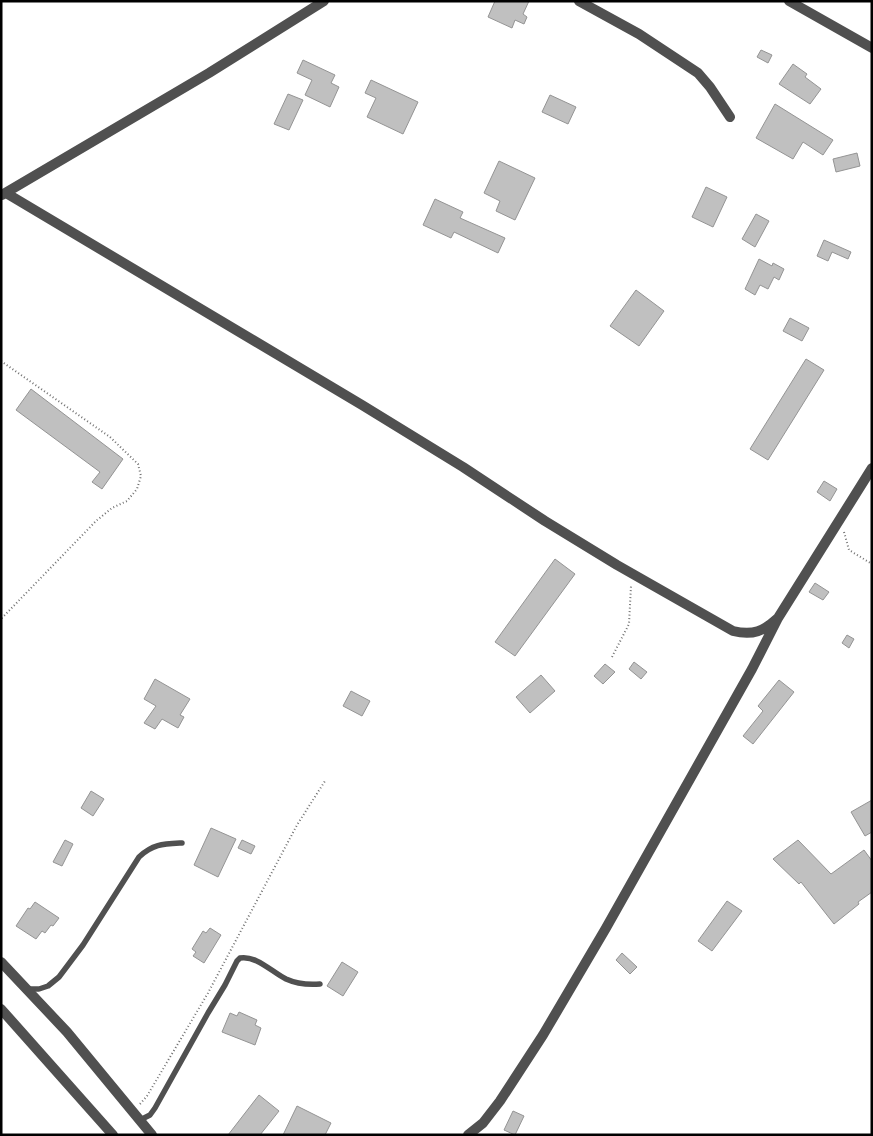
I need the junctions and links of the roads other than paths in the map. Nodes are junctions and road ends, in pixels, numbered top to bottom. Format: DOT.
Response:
graph roads {
  1 [pos="324,1"];
  2 [pos="579,1"];
  3 [pos="789,1"];
  4 [pos="872,48"];
  5 [pos="730,117"];
  6 [pos="4,195"];
  7 [pos="872,468"];
  8 [pos="778,618"];
  9 [pos="182,843"];
  10 [pos="1,962"];
  11 [pos="320,984"];
  12 [pos="26,989"];
  13 [pos="1,1009"];
  14 [pos="140,1120"];
  15 [pos="113,1135"];
  16 [pos="152,1135"];
  17 [pos="468,1135"];
  1 -- 6 [label="street"];
  2 -- 5 [label="street"];
  3 -- 4 [label="street"];
  6 -- 8 [label="street"];
  7 -- 8 [label="street"];
  8 -- 17 [label="street"];
  9 -- 12 [label="lane"];
  10 -- 12 [label="street"];
  11 -- 14 [label="lane"];
  12 -- 14 [label="street"];
  13 -- 15 [label="street"];
  14 -- 16 [label="street"];
}
